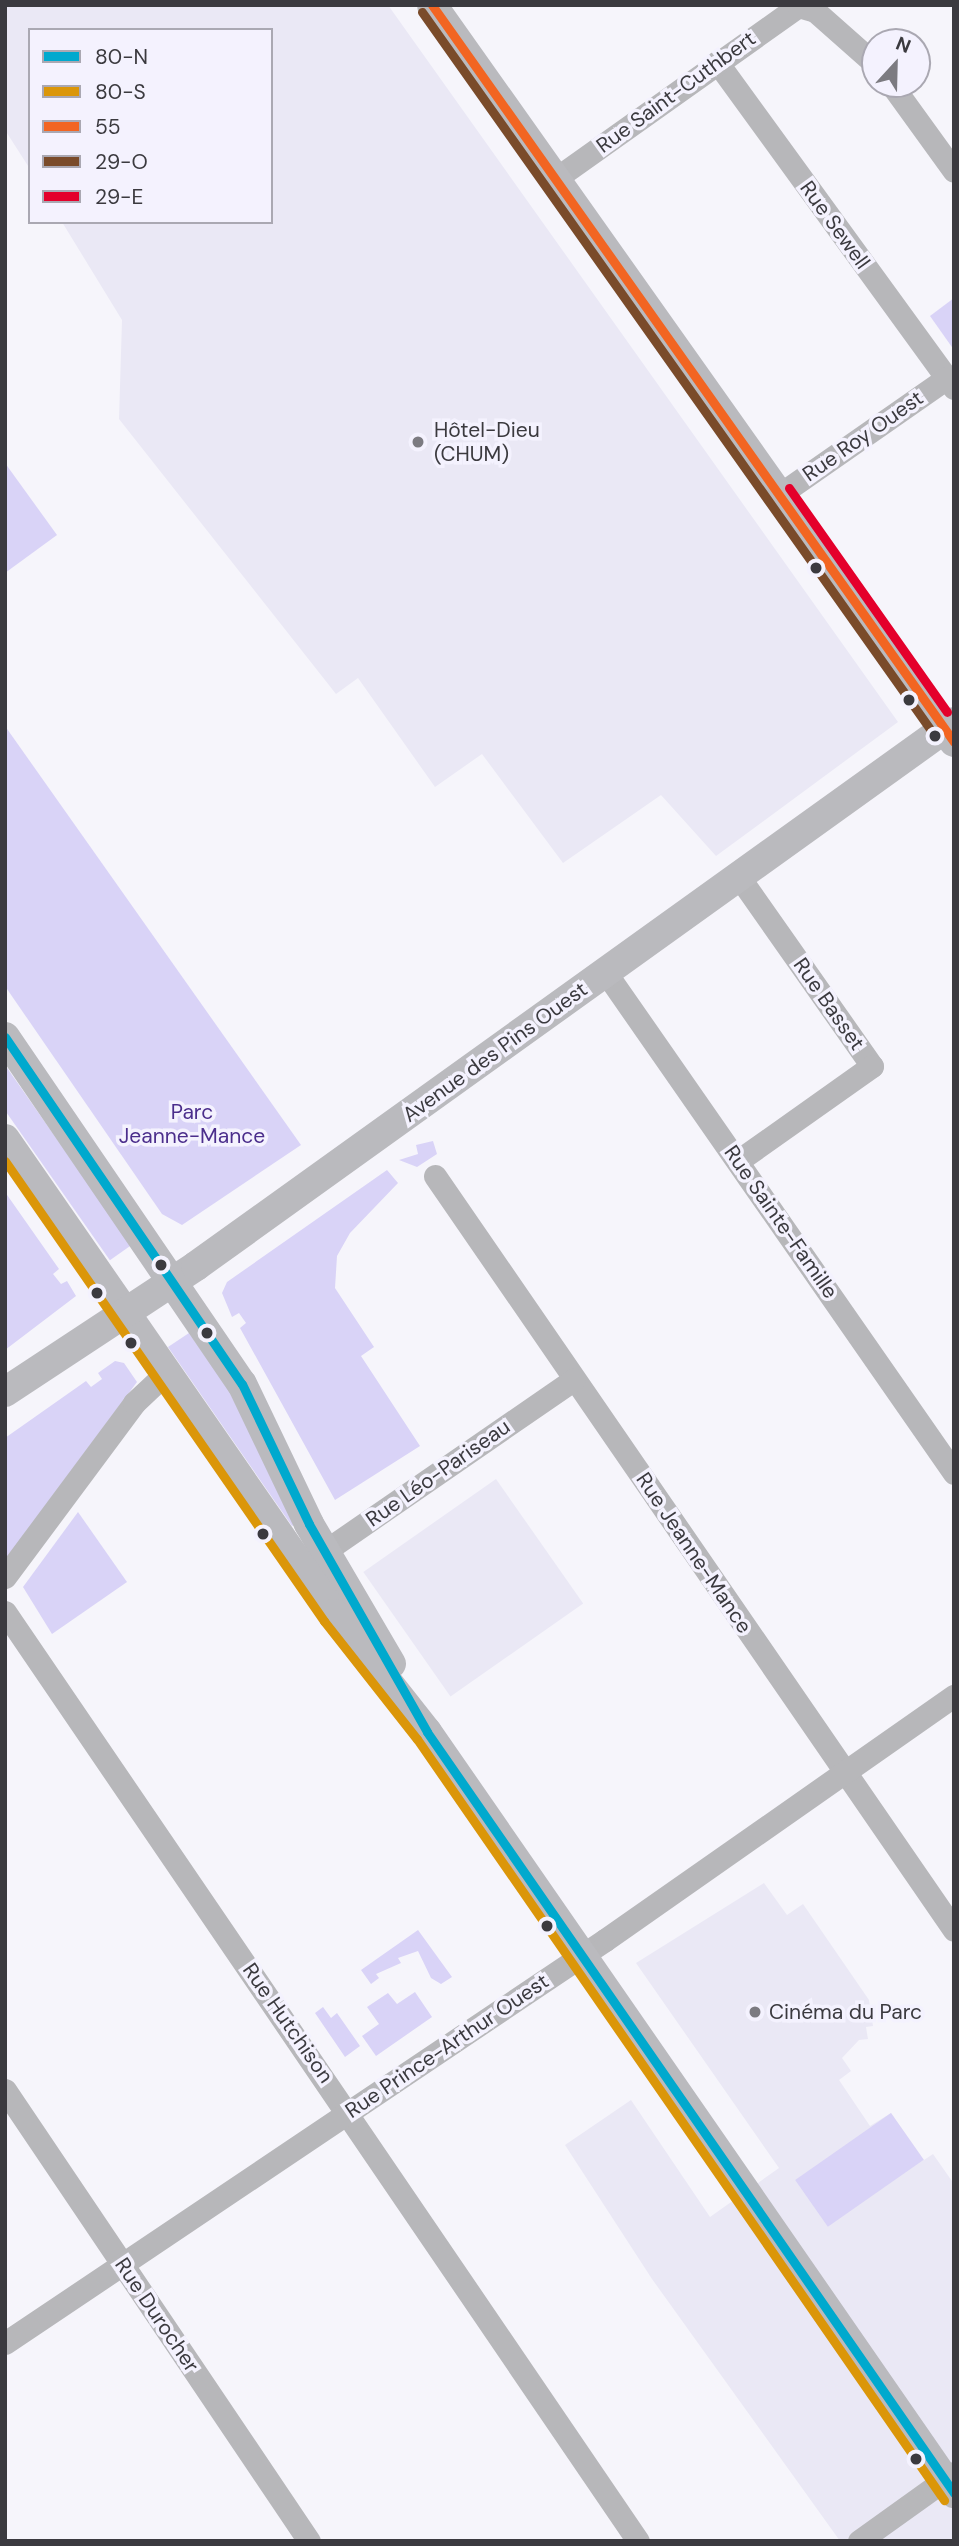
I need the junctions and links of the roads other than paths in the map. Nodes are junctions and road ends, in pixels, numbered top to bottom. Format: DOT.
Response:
graph roads {
  1 [pos="432,5"];
  2 [pos="798,6"];
  3 [pos="861,52"];
  4 [pos="717,62"];
  5 [pos="901,98"];
  6 [pos="954,171"];
  7 [pos="555,179"];
  8 [pos="950,383"];
  9 [pos="779,495"];
  10 [pos="951,731"];
  11 [pos="739,877"];
  12 [pos="606,972"];
  13 [pos="5,1037"];
  14 [pos="5,1139"];
  15 [pos="739,1160"];
  16 [pos="435,1176"];
  17 [pos="173,1282"];
  18 [pos="126,1314"];
  19 [pos="166,1373"];
  20 [pos="34,1377"];
  21 [pos="574,1379"];
  22 [pos="5,1391"];
  23 [pos="5,1405"];
  24 [pos="954,1473"];
  25 [pos="314,1559"];
  26 [pos="5,1577"];
  27 [pos="5,1612"];
  28 [pos="954,1696"];
  29 [pos="844,1772"];
  30 [pos="954,1930"];
  31 [pos="580,1956"];
  32 [pos="5,2090"];
  33 [pos="349,2112"];
  34 [pos="123,2265"];
  35 [pos="5,2343"];
  36 [pos="951,2482"];
  37 [pos="309,2541"];
  38 [pos="638,2541"];
  39 [pos="859,2541"];
  1 -- 7 [label="main road"];
  2 -- 3 [label="street"];
  2 -- 4 [label="street, Rue Saint-Cuthbert"];
  4 -- 7 [label="street, Rue Saint-Cuthbert"];
  4 -- 8 [label="street, Rue Sewell"];
  5 -- 6 [label="street"];
  7 -- 9 [label="main road"];
  8 -- 9 [label="street, Rue Roy Ouest"];
  9 -- 10 [label="main road"];
  10 -- 11 [label="main road, Avenue des Pins Ouest"];
  11 -- 12 [label="main road, Avenue des Pins Ouest"];
  11 -- 15 [label="street, Rue Basset"];
  12 -- 15 [label="street, Rue Sainte-Famille"];
  12 -- 17 [label="main road, Avenue des Pins Ouest"];
  13 -- 17 [label="main road"];
  14 -- 18 [label="main road"];
  15 -- 24 [label="street, Rue Sainte-Famille"];
  16 -- 21 [label="street, Rue Jeanne-Mance"];
  17 -- 18 [label="main road, Avenue des Pins Ouest"];
  17 -- 25 [label="main road"];
  18 -- 19 [label="main road"];
  18 -- 20 [label="main road, Avenue des Pins Ouest"];
  19 -- 25 [label="main road"];
  19 -- 26 [label="street"];
  20 -- 22 [label="main road, Avenue des Pins Ouest"];
  20 -- 23 [label="main road, Avenue des Pins Ouest"];
  21 -- 25 [label="street, Rue Léo-Pariseau"];
  21 -- 29 [label="street, Rue Jeanne-Mance"];
  25 -- 31 [label="main road"];
  27 -- 33 [label="street, Rue Hutchison"];
  28 -- 29 [label="street, Rue Prince-Arthur Ouest"];
  29 -- 30 [label="street, Rue Jeanne-Mance"];
  29 -- 31 [label="street, Rue Prince-Arthur Ouest"];
  31 -- 33 [label="street, Rue Prince-Arthur Ouest"];
  31 -- 36 [label="main road"];
  32 -- 34 [label="street, Rue Durocher"];
  33 -- 34 [label="street, Rue Prince-Arthur Ouest"];
  33 -- 38 [label="street, Rue Hutchison"];
  34 -- 35 [label="street, Rue Prince-Arthur Ouest"];
  34 -- 37 [label="street, Rue Durocher"];
  36 -- 39 [label="street"];
}
